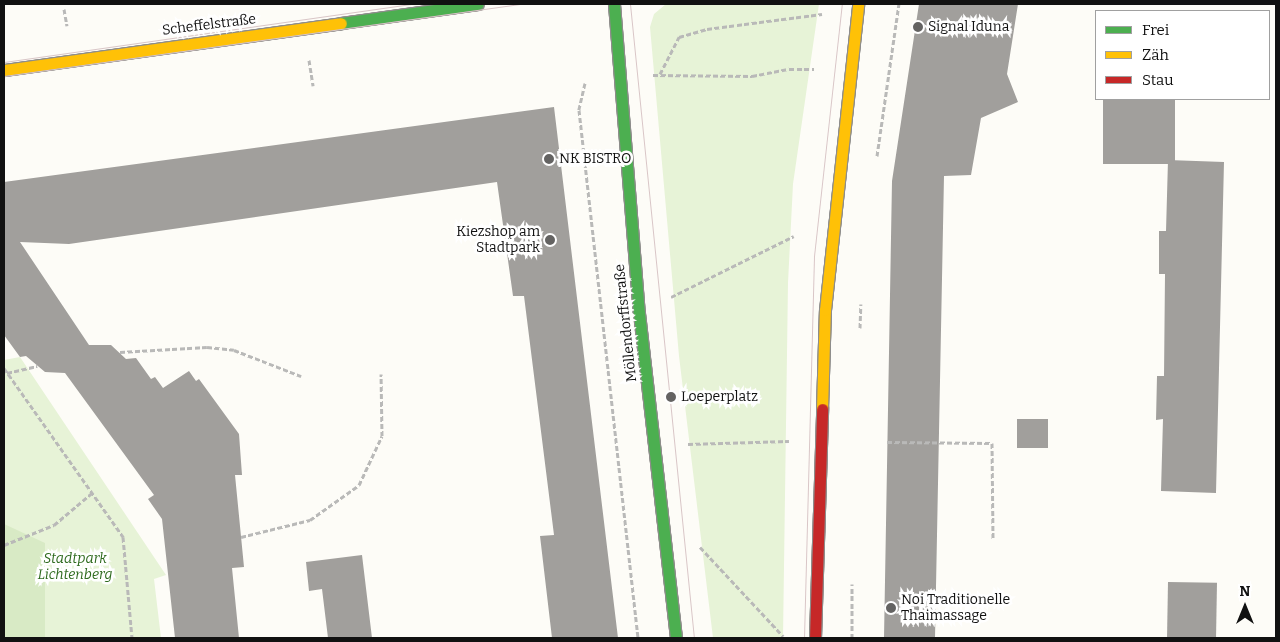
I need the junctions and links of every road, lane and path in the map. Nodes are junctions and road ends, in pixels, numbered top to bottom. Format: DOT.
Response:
graph roads {
  1 [pos="478,4"];
  2 [pos="614,4"];
  3 [pos="858,4"];
  4 [pos="899,4"];
  5 [pos="64,9"];
  6 [pos="822,14"];
  7 [pos="67,26"];
  8 [pos="309,59"];
  9 [pos="814,69"];
  10 [pos="4,70"];
  11 [pos="660,74"];
  12 [pos="645,75"];
  13 [pos="586,80"];
  14 [pos="313,86"];
  15 [pos="876,161"];
  16 [pos="794,236"];
  17 [pos="862,299"];
  18 [pos="639,313"];
  19 [pos="859,336"];
  20 [pos="120,352"];
  21 [pos="37,366"];
  22 [pos="4,368"];
  23 [pos="7,372"];
  24 [pos="381,374"];
  25 [pos="301,376"];
  26 [pos="819,440"];
  27 [pos="887,442"];
  28 [pos="655,445"];
  29 [pos="93,492"];
  30 [pos="241,537"];
  31 [pos="993,539"];
  32 [pos="697,544"];
  33 [pos="4,545"];
  34 [pos="852,579"];
  35 [pos="132,638"];
  36 [pos="638,638"];
  37 [pos="676,638"];
  38 [pos="785,638"];
  39 [pos="815,638"];
  40 [pos="852,638"];
  1 -- 10 [label="main road, Scheffelstraße"];
  2 -- 18 [label="main road, Möllendorffstraße"];
  3 -- 26 [label="main road"];
  4 -- 15 [label="path"];
  5 -- 7 [label="path"];
  6 -- 11 [label="path"];
  8 -- 14 [label="path"];
  9 -- 11 [label="path"];
  11 -- 12 [label="path"];
  13 -- 36 [label="path"];
  16 -- 18 [label="path"];
  17 -- 19 [label="path"];
  18 -- 28 [label="main road, Möllendorffstraße"];
  20 -- 25 [label="path"];
  21 -- 23 [label="path"];
  22 -- 23 [label="path"];
  23 -- 29 [label="path"];
  24 -- 30 [label="path"];
  26 -- 28 [label="path"];
  26 -- 39 [label="main road"];
  27 -- 31 [label="path"];
  28 -- 37 [label="main road, Möllendorffstraße"];
  29 -- 33 [label="path"];
  29 -- 35 [label="path"];
  32 -- 38 [label="path"];
  34 -- 40 [label="path"];
}
